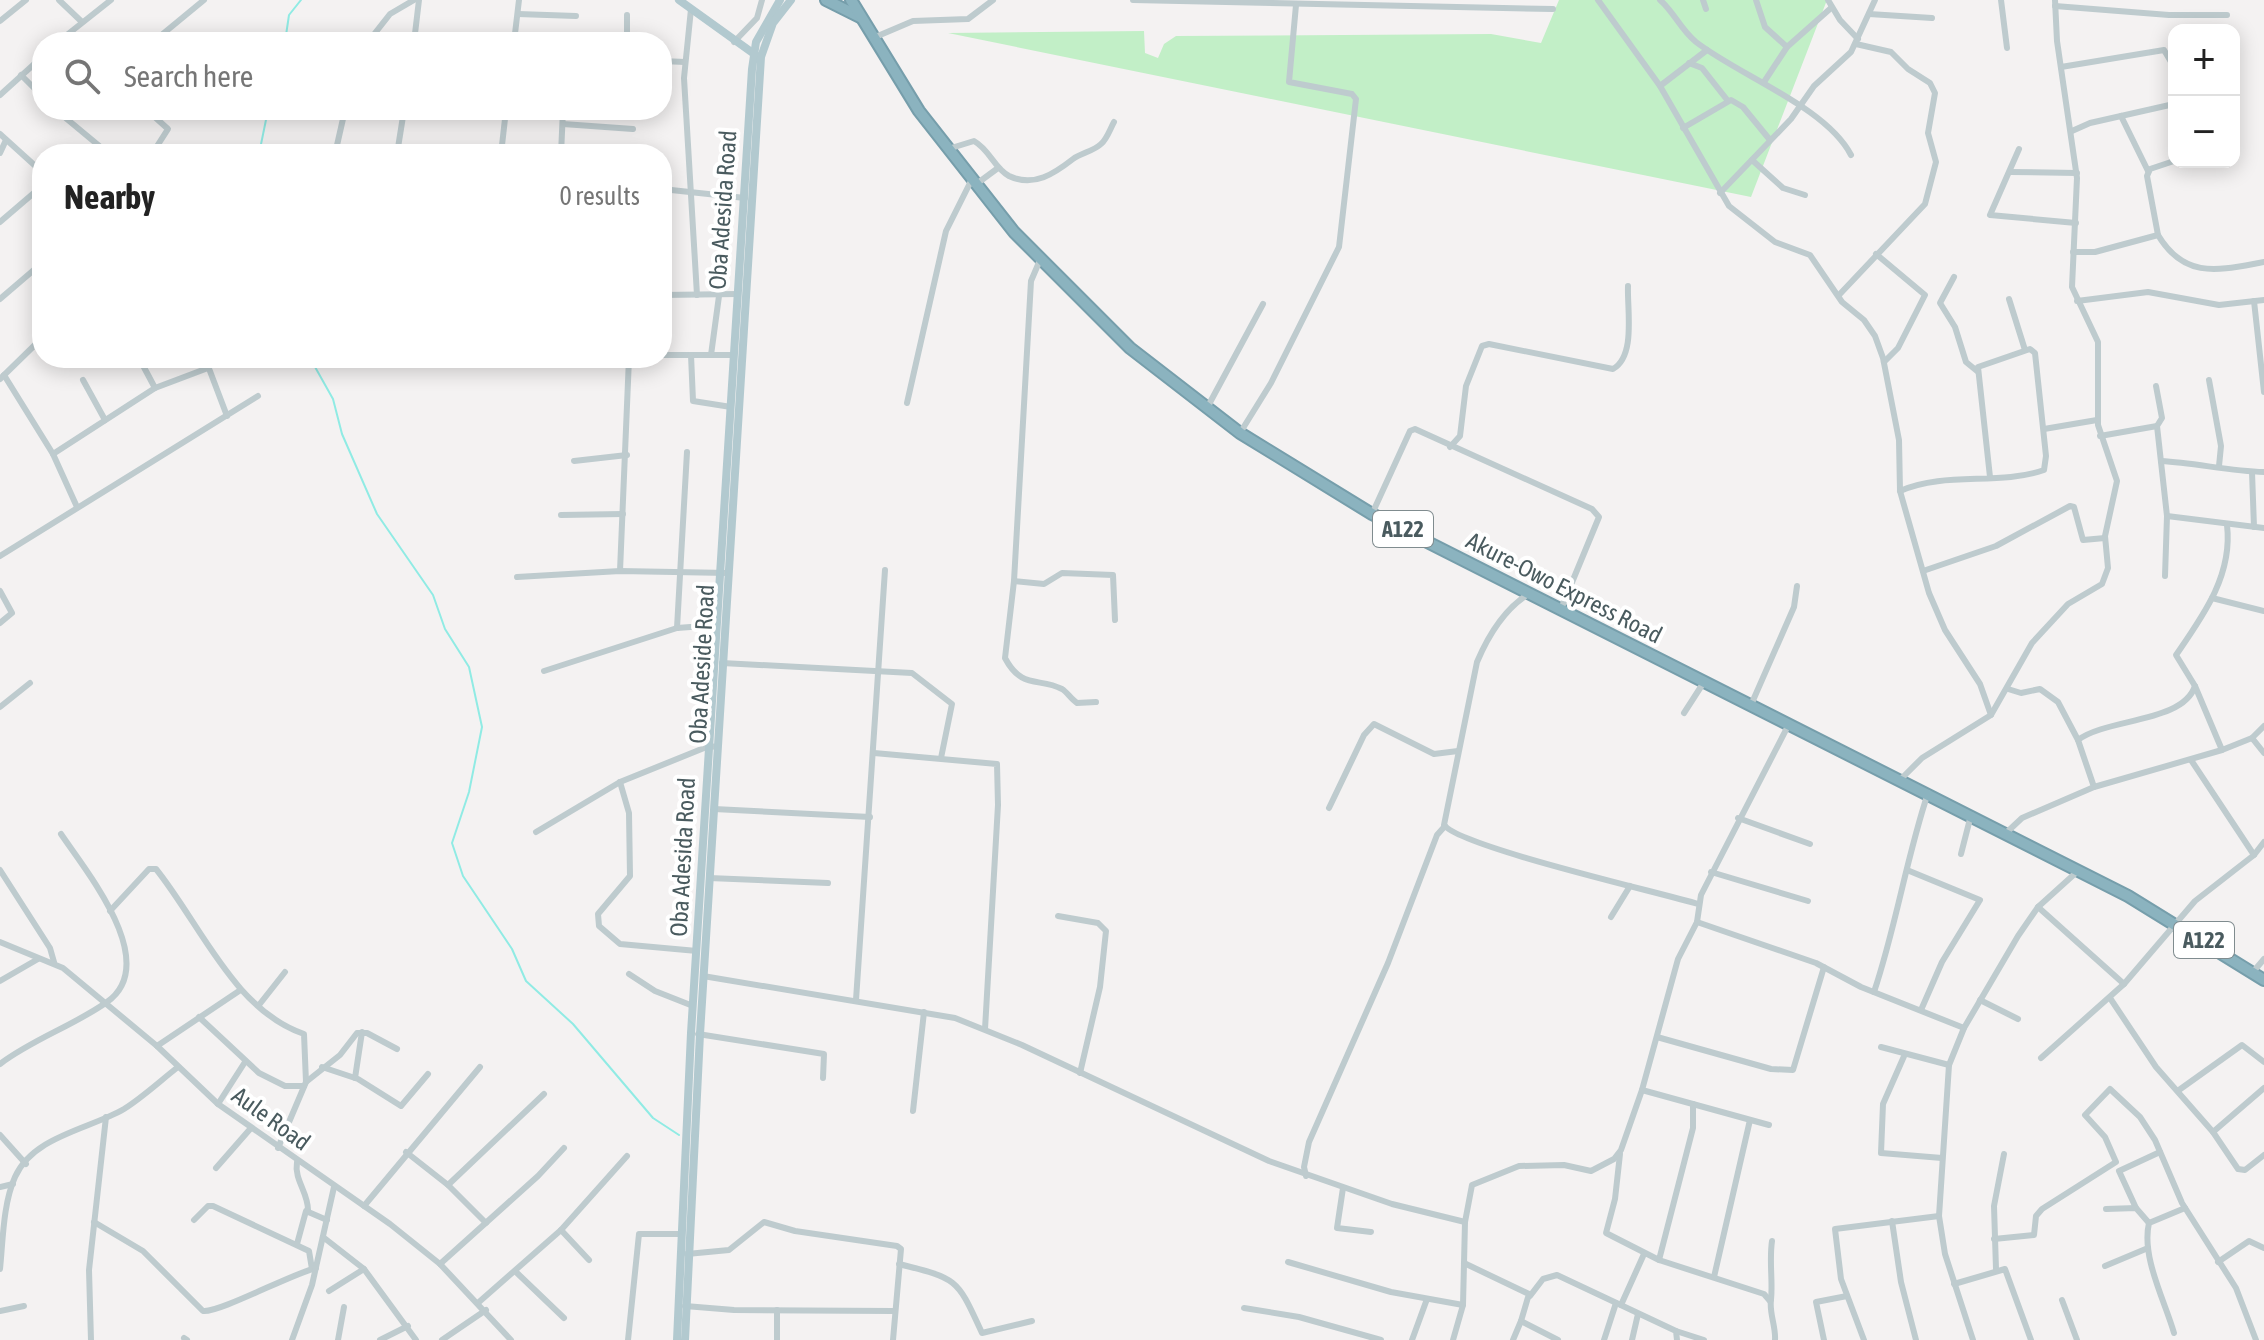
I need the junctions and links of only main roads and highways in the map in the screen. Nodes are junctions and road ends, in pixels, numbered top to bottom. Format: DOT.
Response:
graph roads {
  1 [pos="679,0"];
  2 [pos="780,0"];
  3 [pos="791,0"];
  4 [pos="826,0"];
  5 [pos="851,0"];
  6 [pos="861,17"];
  7 [pos="735,42"];
  8 [pos="756,42"];
  9 [pos="757,56"];
  10 [pos="752,69"];
  11 [pos="732,447"];
  12 [pos="724,573"];
  13 [pos="713,746"];
  14 [pos="2264,980"];
  15 [pos="695,1033"];
  16 [pos="685,1206"];
  17 [pos="677,1340"];
  18 [pos="685,1340"];
  1 -- 7 [label="main road"];
  2 -- 8 [label="main road, Oba Adesida Road"];
  3 -- 9 [label="main road"];
  4 -- 6 [label="highway"];
  5 -- 6 [label="highway, Akure-Owo Express Road / A122"];
  6 -- 14 [label="highway, Akure-Owo Express Road / A122"];
  7 -- 8 [label="main road"];
  7 -- 9 [label="main road"];
  7 -- 10 [label="main road"];
  8 -- 9 [label="main road, Oba Adesida Road"];
  9 -- 10 [label="main road, Oba Adesida Road"];
  9 -- 11 [label="main road"];
  10 -- 11 [label="main road, Oba Adesida Road"];
  11 -- 12 [label="main road, Oba Adesida Road"];
  12 -- 13 [label="main road, Oba Adesida Road"];
  12 -- 13 [label="main road, Oba Adeside Road"];
  13 -- 15 [label="main road, Oba Adesida Road"];
  13 -- 15 [label="main road, Oba Adeside Road"];
  15 -- 16 [label="main road, Oba Adesida Road"];
  16 -- 17 [label="main road, Oba Adesida Road"];
  16 -- 18 [label="main road"];
}
